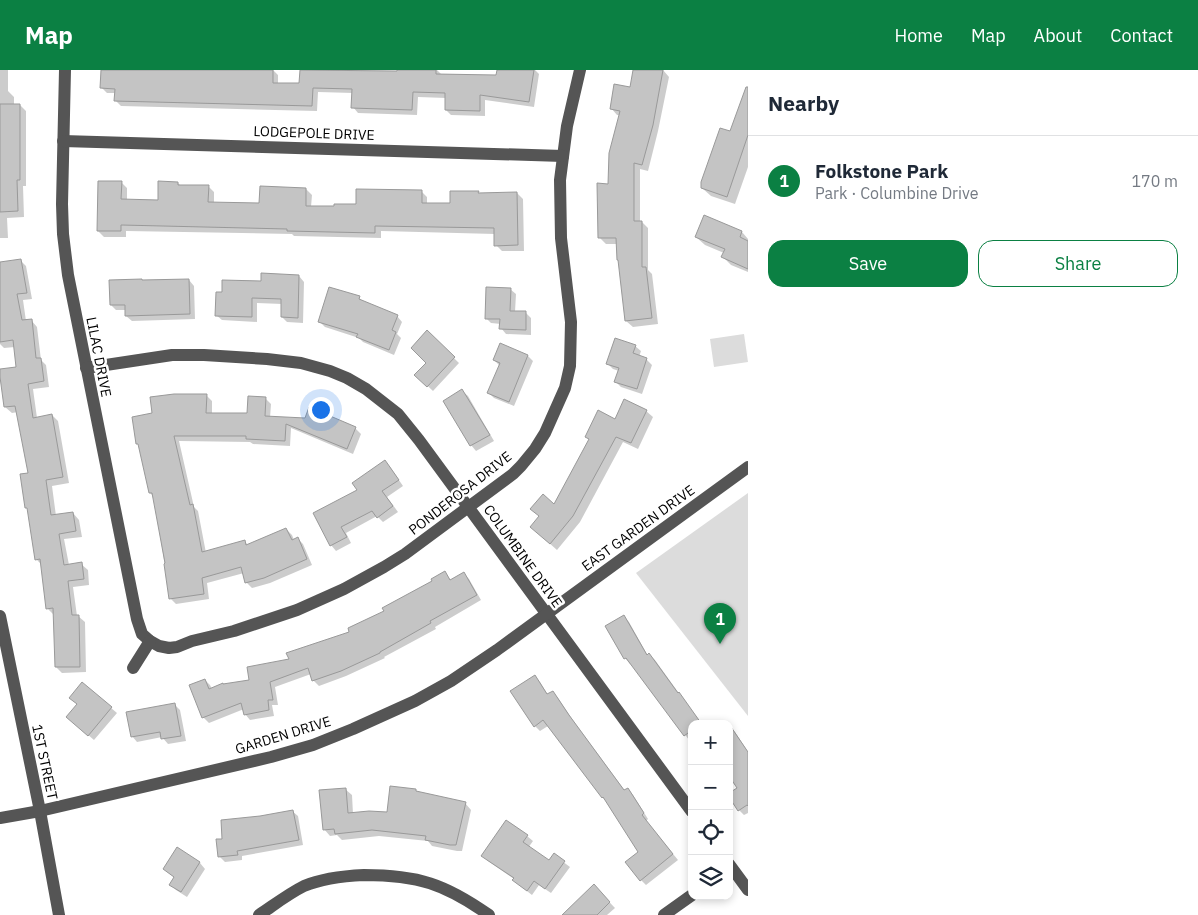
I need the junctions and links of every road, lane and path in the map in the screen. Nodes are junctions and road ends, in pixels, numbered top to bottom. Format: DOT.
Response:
graph roads {
  1 [pos="65,70"];
  2 [pos="580,70"];
  3 [pos="63,141"];
  4 [pos="563,156"];
  5 [pos="86,368"];
  6 [pos="748,467"];
  7 [pos="469,507"];
  8 [pos="547,613"];
  9 [pos="0,616"];
  10 [pos="150,641"];
  11 [pos="133,668"];
  12 [pos="40,810"];
  13 [pos="691,810"];
  14 [pos="0,818"];
  15 [pos="733,869"];
  16 [pos="748,890"];
  17 [pos="688,898"];
  18 [pos="59,915"];
  19 [pos="259,915"];
  20 [pos="489,915"];
  21 [pos="664,915"];
  1 -- 3 [label="street, LILAC DRIVE"];
  2 -- 4 [label="street, PONDEROSA DRIVE"];
  3 -- 4 [label="street, LODGEPOLE DRIVE"];
  3 -- 5 [label="street, LILAC DRIVE"];
  4 -- 7 [label="street, PONDEROSA DRIVE"];
  5 -- 7 [label="street, COLUMBINE DRIVE"];
  5 -- 10 [label="street, LILAC DRIVE"];
  6 -- 8 [label="street, EAST GARDEN DRIVE"];
  7 -- 8 [label="street, COLUMBINE DRIVE"];
  7 -- 10 [label="street, PONDEROSA DRIVE"];
  8 -- 12 [label="street, GARDEN DRIVE"];
  8 -- 13 [label="street, COLUMBINE DRIVE"];
  9 -- 12 [label="street, 1ST STREET"];
  10 -- 11 [label="street"];
  12 -- 14 [label="street, GARDEN DRIVE"];
  12 -- 18 [label="street, 1ST STREET"];
  15 -- 16 [label="street"];
  17 -- 21 [label="street"];
  19 -- 20 [label="street"];
}
